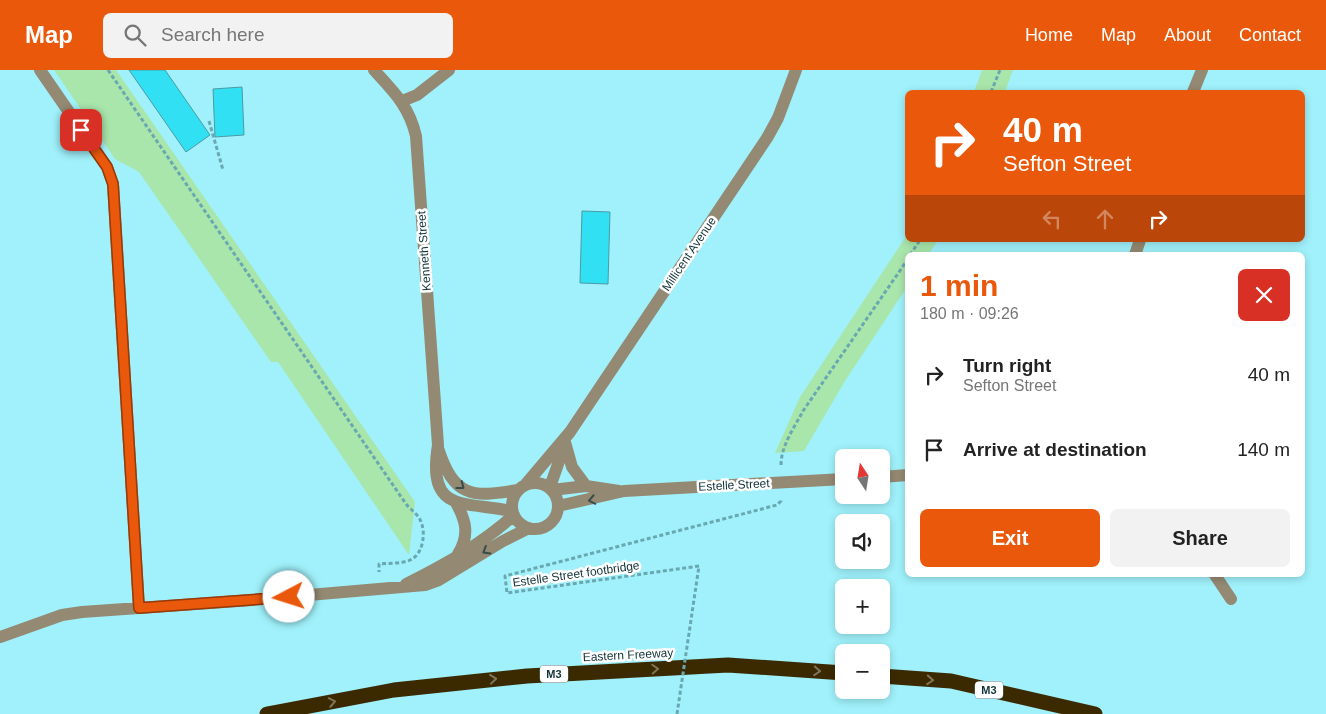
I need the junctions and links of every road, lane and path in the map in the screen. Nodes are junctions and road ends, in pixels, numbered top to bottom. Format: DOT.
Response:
graph roads {
  1 [pos="40,70"];
  2 [pos="108,70"];
  3 [pos="374,70"];
  4 [pos="449,70"];
  5 [pos="796,70"];
  6 [pos="1000,70"];
  7 [pos="1202,70"];
  8 [pos="992,90"];
  9 [pos="1195,90"];
  10 [pos="402,102"];
  11 [pos="209,122"];
  12 [pos="223,170"];
  13 [pos="905,262"];
  14 [pos="568,437"];
  15 [pos="438,445"];
  16 [pos="905,475"];
  17 [pos="890,476"];
  18 [pos="835,479"];
  19 [pos="781,482"];
  20 [pos="586,486"];
  21 [pos="522,487"];
  22 [pos="551,488"];
  23 [pos="624,491"];
  24 [pos="455,501"];
  25 [pos="558,506"];
  26 [pos="513,513"];
  27 [pos="529,528"];
  28 [pos="458,556"];
  29 [pos="1216,577"];
  30 [pos="399,588"];
  31 [pos="381,590"];
  32 [pos="1231,599"];
  33 [pos="139,608"];
  34 [pos="0,637"];
  35 [pos="835,672"];
  36 [pos="890,677"];
  37 [pos="267,714"];
  38 [pos="677,714"];
  39 [pos="1095,714"];
  1 -- 33 [label="street"];
  2 -- 31 [label="path"];
  3 -- 10 [label="street, Kenneth Street"];
  4 -- 10 [label="street"];
  5 -- 14 [label="street, Millicent Avenue"];
  6 -- 8 [label="path"];
  7 -- 9 [label="street"];
  10 -- 15 [label="street, Kenneth Street"];
  11 -- 12 [label="path"];
  13 -- 19 [label="path"];
  14 -- 20 [label="street"];
  14 -- 21 [label="street, Millicent Avenue"];
  14 -- 22 [label="street, Millicent Avenue"];
  15 -- 21 [label="street, Kenneth Street, one-way"];
  15 -- 24 [label="street, Kenneth Street"];
  16 -- 17 [label="street"];
  18 -- 19 [label="street, Estelle Street"];
  19 -- 23 [label="street, Estelle Street"];
  19 -- 38 [label="path, Estelle Street footbridge, bridge"];
  20 -- 22 [label="street, Estelle Street"];
  20 -- 23 [label="street, Estelle Street"];
  21 -- 22 [label="street"];
  21 -- 26 [label="street"];
  22 -- 25 [label="street"];
  23 -- 25 [label="street, Estelle Street, one-way"];
  24 -- 26 [label="street"];
  24 -- 28 [label="street"];
  25 -- 27 [label="street"];
  26 -- 27 [label="street"];
  26 -- 28 [label="street"];
  27 -- 30 [label="street, one-way"];
  28 -- 30 [label="street"];
  29 -- 32 [label="street"];
  30 -- 31 [label="street"];
  31 -- 33 [label="street"];
  33 -- 34 [label="street"];
  37 -- 35 [label="highway, Eastern Freeway / M3, one-way"];
  36 -- 39 [label="highway, M3, one-way"];
}
